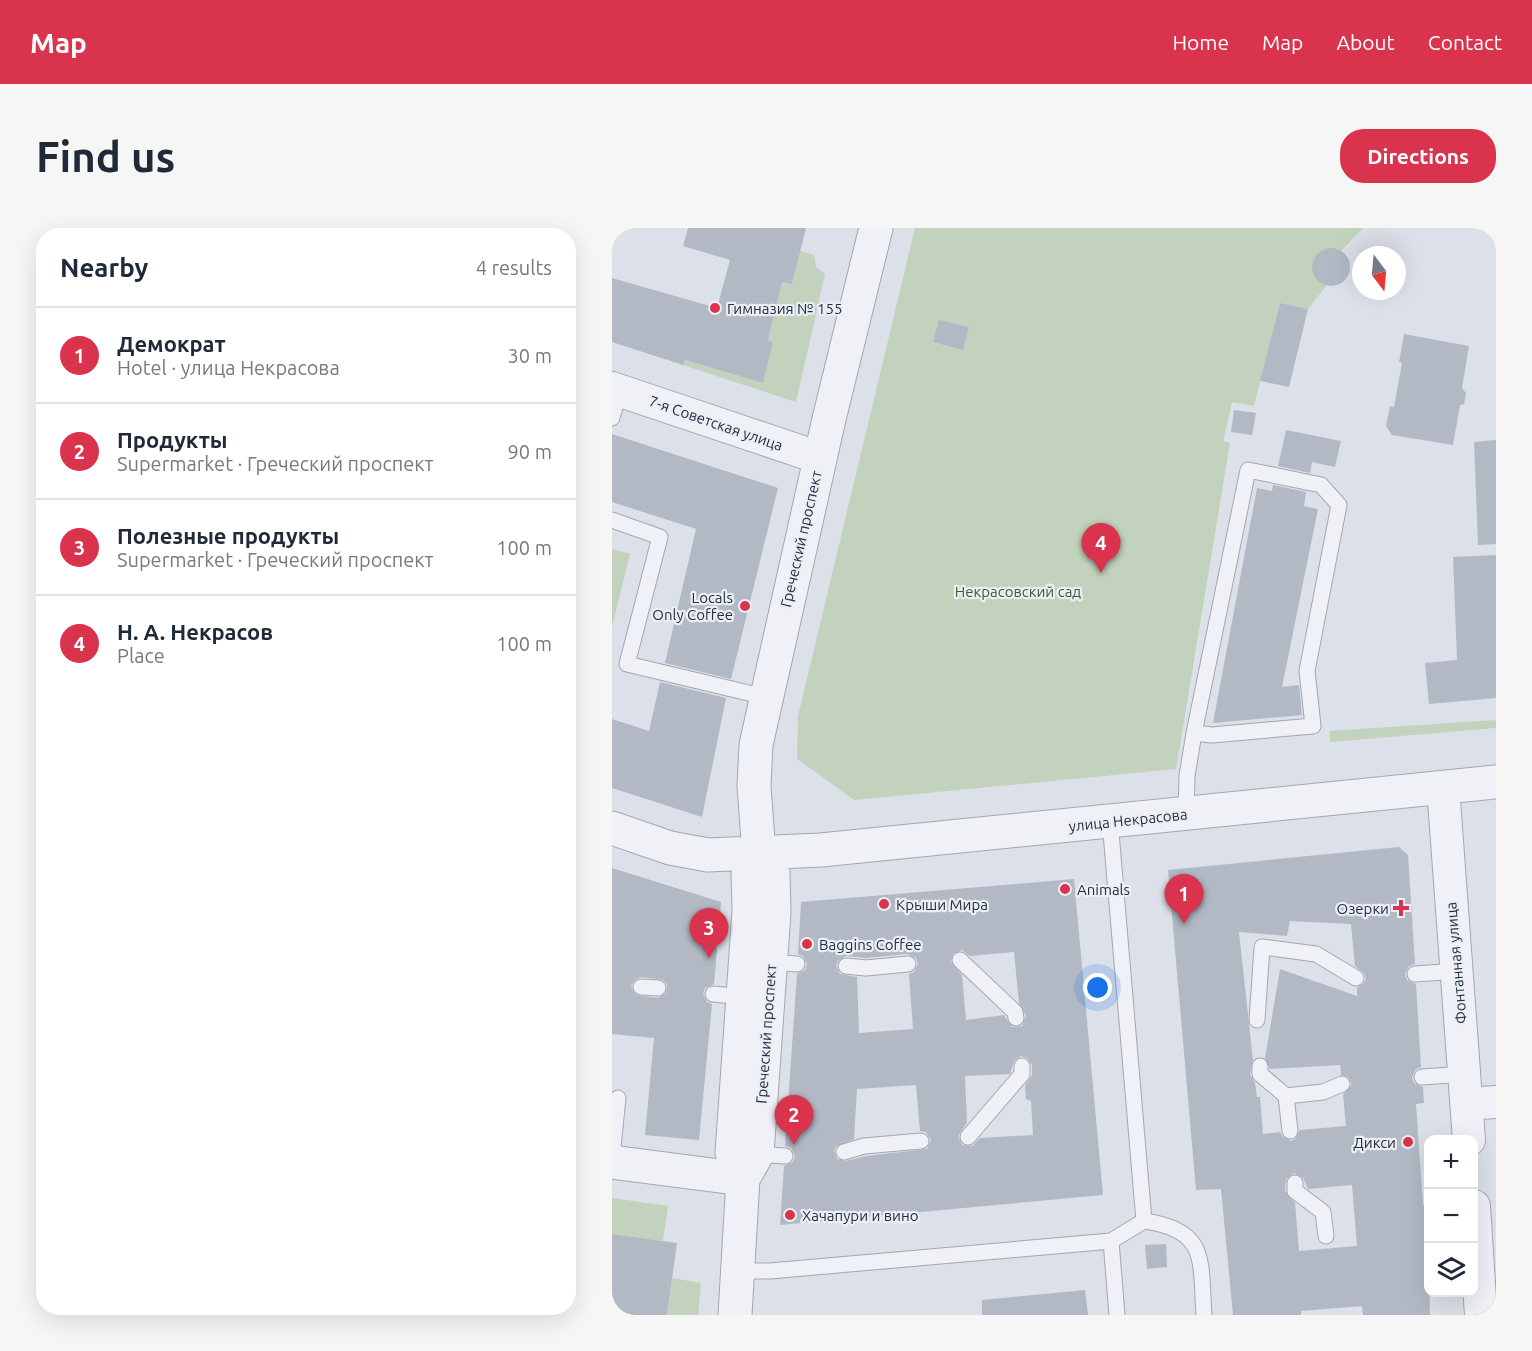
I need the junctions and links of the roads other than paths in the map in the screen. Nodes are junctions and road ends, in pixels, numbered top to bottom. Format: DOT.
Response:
graph roads {
  1 [pos="876,228"];
  2 [pos="615,398"];
  3 [pos="820,458"];
  4 [pos="612,520"];
  5 [pos="765,697"];
  6 [pos="1194,733"];
  7 [pos="1496,782"];
  8 [pos="1443,798"];
  9 [pos="1496,804"];
  10 [pos="1186,814"];
  11 [pos="612,828"];
  12 [pos="1111,832"];
  13 [pos="612,847"];
  14 [pos="760,866"];
  15 [pos="960,960"];
  16 [pos="908,964"];
  17 [pos="846,966"];
  18 [pos="1456,971"];
  19 [pos="1415,974"];
  20 [pos="1356,978"];
  21 [pos="641,987"];
  22 [pos="658,988"];
  23 [pos="1016,1018"];
  24 [pos="1257,1020"];
  25 [pos="1022,1066"];
  26 [pos="1260,1066"];
  27 [pos="1465,1074"];
  28 [pos="1422,1077"];
  29 [pos="1342,1084"];
  30 [pos="1286,1096"];
  31 [pos="618,1098"];
  32 [pos="1481,1103"];
  33 [pos="1290,1131"];
  34 [pos="1471,1135"];
  35 [pos="968,1137"];
  36 [pos="921,1141"];
  37 [pos="844,1152"];
  38 [pos="612,1157"];
  39 [pos="612,1162"];
  40 [pos="762,1163"];
  41 [pos="1295,1184"];
  42 [pos="1144,1221"];
  43 [pos="1326,1236"];
  44 [pos="1111,1241"];
  45 [pos="1478,1243"];
  46 [pos="738,1271"];
  47 [pos="1485,1304"];
  48 [pos="735,1315"];
  49 [pos="1118,1315"];
  50 [pos="1204,1315"];
  1 -- 3 [label="street, Греческий проспект"];
  2 -- 3 [label="street, 7-я Советская улица"];
  3 -- 5 [label="street, Греческий проспект"];
  4 -- 5 [label="lane"];
  5 -- 14 [label="street, Греческий проспект"];
  6 -- 6 [label="lane"];
  6 -- 10 [label="lane"];
  7 -- 8 [label="street, улица Некрасова"];
  8 -- 9 [label="street, улица Некрасова"];
  8 -- 10 [label="street, улица Некрасова"];
  8 -- 12 [label="street, улица Некрасова"];
  8 -- 18 [label="street, Фонтанная улица"];
  10 -- 12 [label="street, улица Некрасова"];
  11 -- 14 [label="street"];
  12 -- 14 [label="street, улица Некрасова"];
  12 -- 42 [label="lane"];
  13 -- 14 [label="street"];
  14 -- 40 [label="street, Греческий проспект"];
  14 -- 40 [label="street, Греческий проспект"];
  15 -- 23 [label="lane"];
  16 -- 17 [label="lane"];
  18 -- 19 [label="lane"];
  18 -- 27 [label="street, Фонтанная улица"];
  20 -- 24 [label="lane"];
  21 -- 22 [label="lane"];
  25 -- 35 [label="lane"];
  26 -- 30 [label="lane"];
  27 -- 28 [label="lane"];
  27 -- 32 [label="street, Фонтанная улица"];
  29 -- 30 [label="lane"];
  30 -- 33 [label="lane"];
  31 -- 38 [label="lane"];
  32 -- 34 [label="street, Фонтанная улица"];
  36 -- 37 [label="lane"];
  39 -- 40 [label="street"];
  40 -- 46 [label="street, Греческий проспект"];
  41 -- 43 [label="lane"];
  42 -- 44 [label="lane"];
  42 -- 50 [label="lane"];
  44 -- 46 [label="lane"];
  44 -- 49 [label="lane"];
  45 -- 47 [label="street"];
  46 -- 48 [label="street, Греческий проспект"];
}
